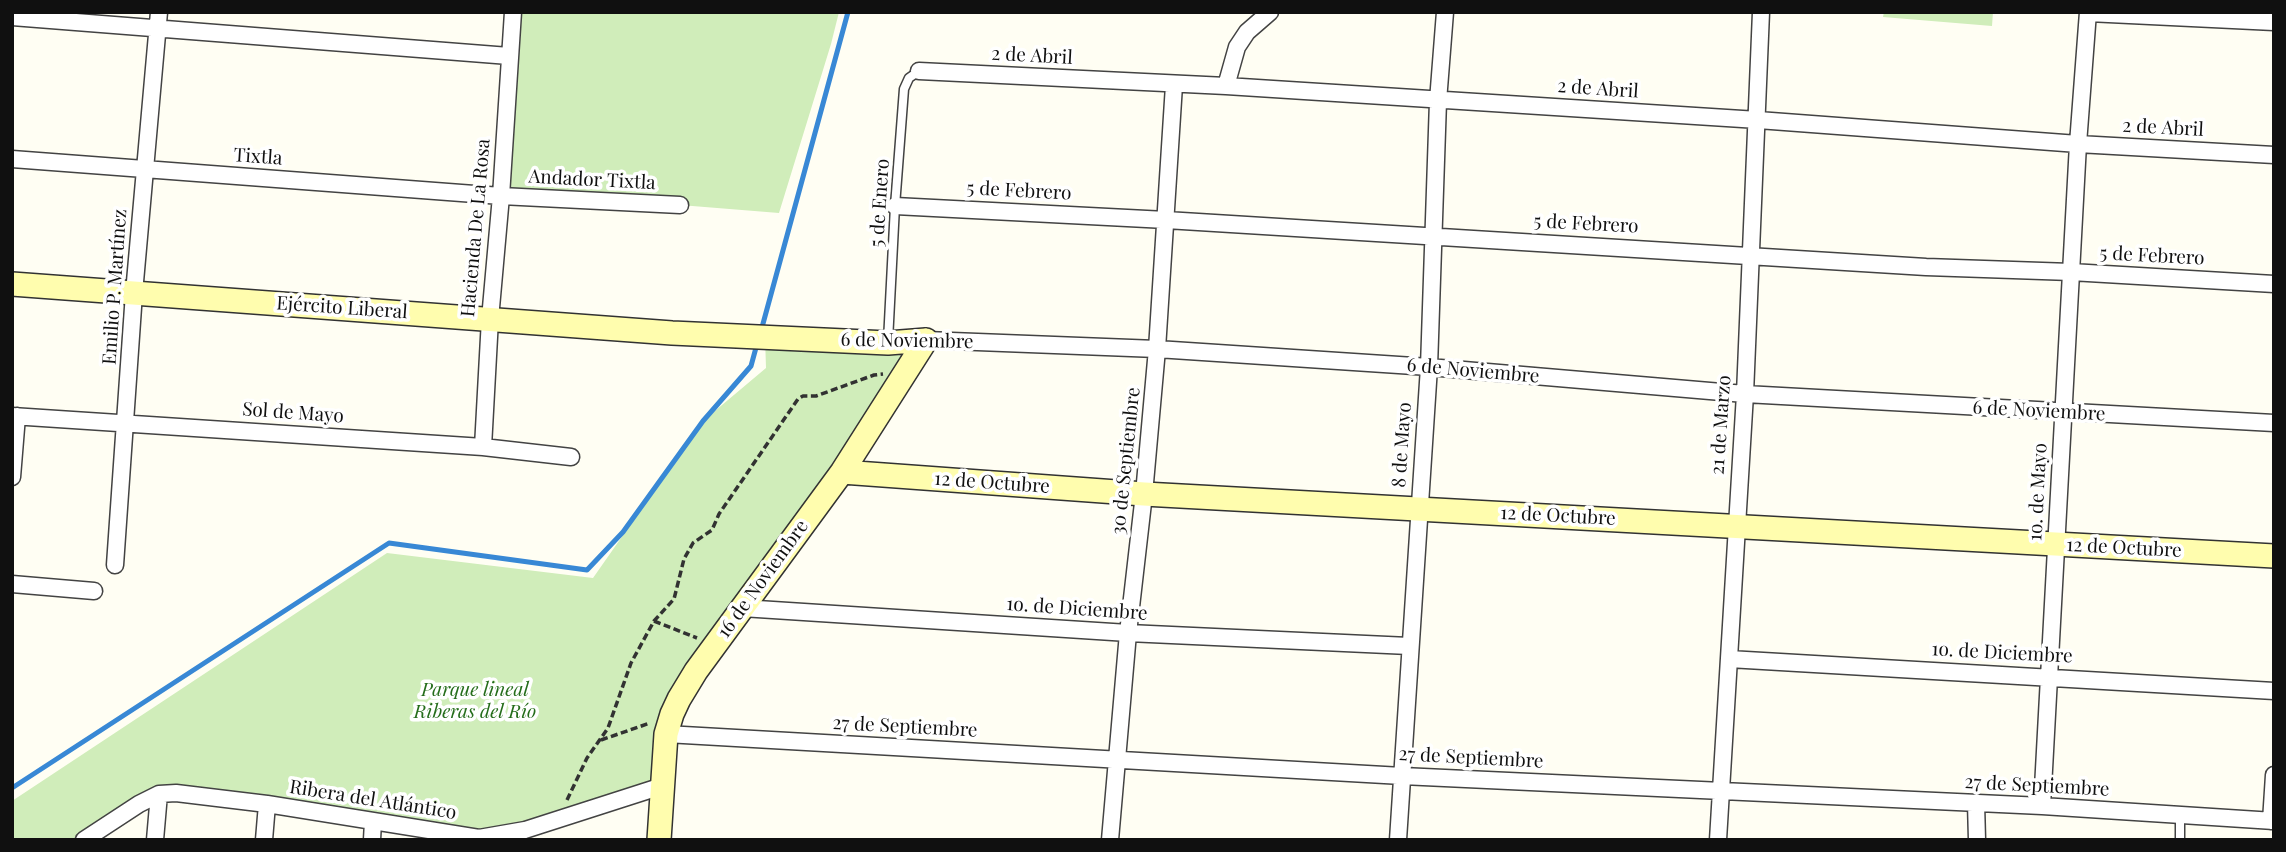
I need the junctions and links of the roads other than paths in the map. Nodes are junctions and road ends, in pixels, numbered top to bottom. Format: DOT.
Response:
graph roads {
  1 [pos="513,12"];
  2 [pos="1270,12"];
  3 [pos="1445,12"];
  4 [pos="1761,12"];
  5 [pos="2088,13"];
  6 [pos="12,17"];
  7 [pos="158,20"];
  8 [pos="2274,22"];
  9 [pos="509,56"];
  10 [pos="919,71"];
  11 [pos="1174,85"];
  12 [pos="1226,86"];
  13 [pos="1438,101"];
  14 [pos="1758,120"];
  15 [pos="2078,144"];
  16 [pos="2274,155"];
  17 [pos="12,159"];
  18 [pos="145,169"];
  19 [pos="501,196"];
  20 [pos="680,205"];
  21 [pos="895,206"];
  22 [pos="1166,220"];
  23 [pos="1432,236"];
  24 [pos="1751,255"];
  25 [pos="2071,272"];
  26 [pos="12,284"];
  27 [pos="2274,284"];
  28 [pos="134,293"];
  29 [pos="490,319"];
  30 [pos="672,333"];
  31 [pos="926,340"];
  32 [pos="888,342"];
  33 [pos="1157,349"];
  34 [pos="1429,367"];
  35 [pos="1745,394"];
  36 [pos="2063,412"];
  37 [pos="15,416"];
  38 [pos="127,422"];
  39 [pos="2274,423"];
  40 [pos="484,447"];
  41 [pos="571,457"];
  42 [pos="842,472"];
  43 [pos="12,477"];
  44 [pos="1144,494"];
  45 [pos="1418,509"];
  46 [pos="1735,526"];
  47 [pos="2057,544"];
  48 [pos="2274,556"];
  49 [pos="116,565"];
  50 [pos="12,584"];
  51 [pos="94,591"];
  52 [pos="742,608"];
  53 [pos="1128,633"];
  54 [pos="1409,646"];
  55 [pos="1729,659"];
  56 [pos="2048,676"];
  57 [pos="2274,691"];
  58 [pos="669,724"];
  59 [pos="1118,759"];
  60 [pos="2274,775"];
  61 [pos="1402,776"];
  62 [pos="662,786"];
  63 [pos="1721,792"];
  64 [pos="159,794"];
  65 [pos="1976,803"];
  66 [pos="267,804"];
  67 [pos="2042,806"];
  68 [pos="2180,815"];
  69 [pos="373,821"];
  70 [pos="2272,821"];
  71 [pos="479,839"];
  72 [pos="84,840"];
  73 [pos="155,840"];
  74 [pos="264,840"];
  75 [pos="372,840"];
  76 [pos="660,840"];
  77 [pos="1110,840"];
  78 [pos="1398,840"];
  79 [pos="1718,840"];
  80 [pos="1977,840"];
  81 [pos="2180,840"];
  1 -- 9 [label="street, Hacienda De La Rosa"];
  2 -- 12 [label="street"];
  3 -- 13 [label="street, 8 de Mayo"];
  4 -- 14 [label="street, 21 de Marzo"];
  5 -- 8 [label="street"];
  5 -- 15 [label="street, 1o. de Mayo"];
  6 -- 7 [label="street"];
  7 -- 9 [label="street"];
  7 -- 18 [label="street, Emilio P. Martínez"];
  9 -- 19 [label="street, Hacienda De La Rosa"];
  10 -- 11 [label="street, 2 de Abril"];
  10 -- 21 [label="lane, 5 de Enero"];
  11 -- 12 [label="street, 2 de Abril"];
  11 -- 22 [label="street, 30 de Septiembre"];
  12 -- 13 [label="street, 2 de Abril"];
  13 -- 14 [label="street, 2 de Abril"];
  13 -- 23 [label="street, 8 de Mayo"];
  14 -- 15 [label="street, 2 de Abril"];
  14 -- 24 [label="street, 21 de Marzo"];
  15 -- 16 [label="street, 2 de Abril"];
  15 -- 25 [label="street, 1o. de Mayo"];
  17 -- 18 [label="street, Tixtla"];
  18 -- 19 [label="street, Tixtla"];
  18 -- 28 [label="street, Emilio P. Martínez"];
  19 -- 20 [label="street, Andador Tixtla"];
  19 -- 29 [label="street, Hacienda De La Rosa"];
  21 -- 22 [label="street, 5 de Febrero"];
  21 -- 32 [label="lane, 5 de Enero"];
  22 -- 23 [label="street, 5 de Febrero"];
  22 -- 33 [label="street, 30 de Septiembre"];
  23 -- 24 [label="street, 5 de Febrero"];
  23 -- 34 [label="street, 8 de Mayo"];
  24 -- 25 [label="street, 5 de Febrero"];
  24 -- 35 [label="street, 21 de Marzo"];
  25 -- 27 [label="street, 5 de Febrero"];
  25 -- 36 [label="street, 1o. de Mayo"];
  26 -- 28 [label="street, Ejército Liberal"];
  28 -- 29 [label="street, Ejército Liberal"];
  28 -- 38 [label="street, Emilio P. Martínez"];
  29 -- 30 [label="street, Ejército Liberal"];
  29 -- 40 [label="street, Hacienda De La Rosa"];
  30 -- 32 [label="street, 6 de Noviembre"];
  31 -- 32 [label="street, 6 de Noviembre"];
  31 -- 33 [label="street, 6 de Noviembre"];
  31 -- 42 [label="street, 16 de Noviembre"];
  33 -- 34 [label="street, 6 de Noviembre"];
  33 -- 44 [label="street, 30 de Septiembre"];
  34 -- 35 [label="street, 6 de Noviembre"];
  34 -- 45 [label="street, 8 de Mayo"];
  35 -- 36 [label="street, 6 de Noviembre"];
  35 -- 46 [label="street, 21 de Marzo"];
  36 -- 39 [label="street, 6 de Noviembre"];
  36 -- 47 [label="street, 1o. de Mayo"];
  37 -- 38 [label="street, Sol de Mayo"];
  37 -- 43 [label="street"];
  38 -- 40 [label="street, Sol de Mayo"];
  38 -- 49 [label="street, Emilio P. Martínez"];
  40 -- 41 [label="street, Sol de Mayo"];
  42 -- 44 [label="street, 12 de Octubre"];
  42 -- 52 [label="street, 16 de Noviembre"];
  44 -- 45 [label="street, 12 de Octubre"];
  44 -- 53 [label="street, 30 de Septiembre"];
  45 -- 46 [label="street, 12 de Octubre"];
  45 -- 54 [label="street, 8 de Mayo"];
  46 -- 47 [label="street, 12 de Octubre"];
  46 -- 55 [label="street, 21 de Marzo"];
  47 -- 48 [label="street, 12 de Octubre"];
  47 -- 56 [label="street, 1o. de Mayo"];
  50 -- 51 [label="street"];
  52 -- 53 [label="street, 1o. de Diciembre"];
  52 -- 58 [label="street, 16 de Noviembre"];
  53 -- 54 [label="street, 1o. de Diciembre"];
  53 -- 59 [label="street, 30 de Septiembre"];
  54 -- 61 [label="street, 8 de Mayo"];
  55 -- 56 [label="street, 1o. de Diciembre"];
  55 -- 63 [label="street, 21 de Marzo"];
  56 -- 57 [label="street, 1o. de Diciembre"];
  56 -- 67 [label="street, 1o. de Mayo"];
  58 -- 59 [label="street, 27 de Septiembre"];
  58 -- 62 [label="street, 16 de Noviembre"];
  59 -- 61 [label="street, 27 de Septiembre"];
  59 -- 77 [label="street, 30 de Septiembre"];
  60 -- 70 [label="street"];
  61 -- 63 [label="street, 27 de Septiembre"];
  61 -- 78 [label="street, 8 de Mayo"];
  62 -- 71 [label="street, Ribera del Atlántico"];
  62 -- 76 [label="street, 16 de Noviembre"];
  63 -- 65 [label="street, 27 de Septiembre"];
  63 -- 79 [label="street, 21 de Marzo"];
  64 -- 66 [label="street, Ribera del Atlántico"];
  64 -- 72 [label="street"];
  64 -- 73 [label="street"];
  65 -- 67 [label="street, 27 de Septiembre"];
  65 -- 80 [label="street"];
  66 -- 69 [label="street, Ribera del Atlántico"];
  66 -- 74 [label="street"];
  67 -- 68 [label="street, 27 de Septiembre"];
  68 -- 70 [label="street, 27 de Septiembre"];
  68 -- 81 [label="lane"];
  69 -- 71 [label="street, Ribera del Atlántico"];
  69 -- 75 [label="street"];
}
